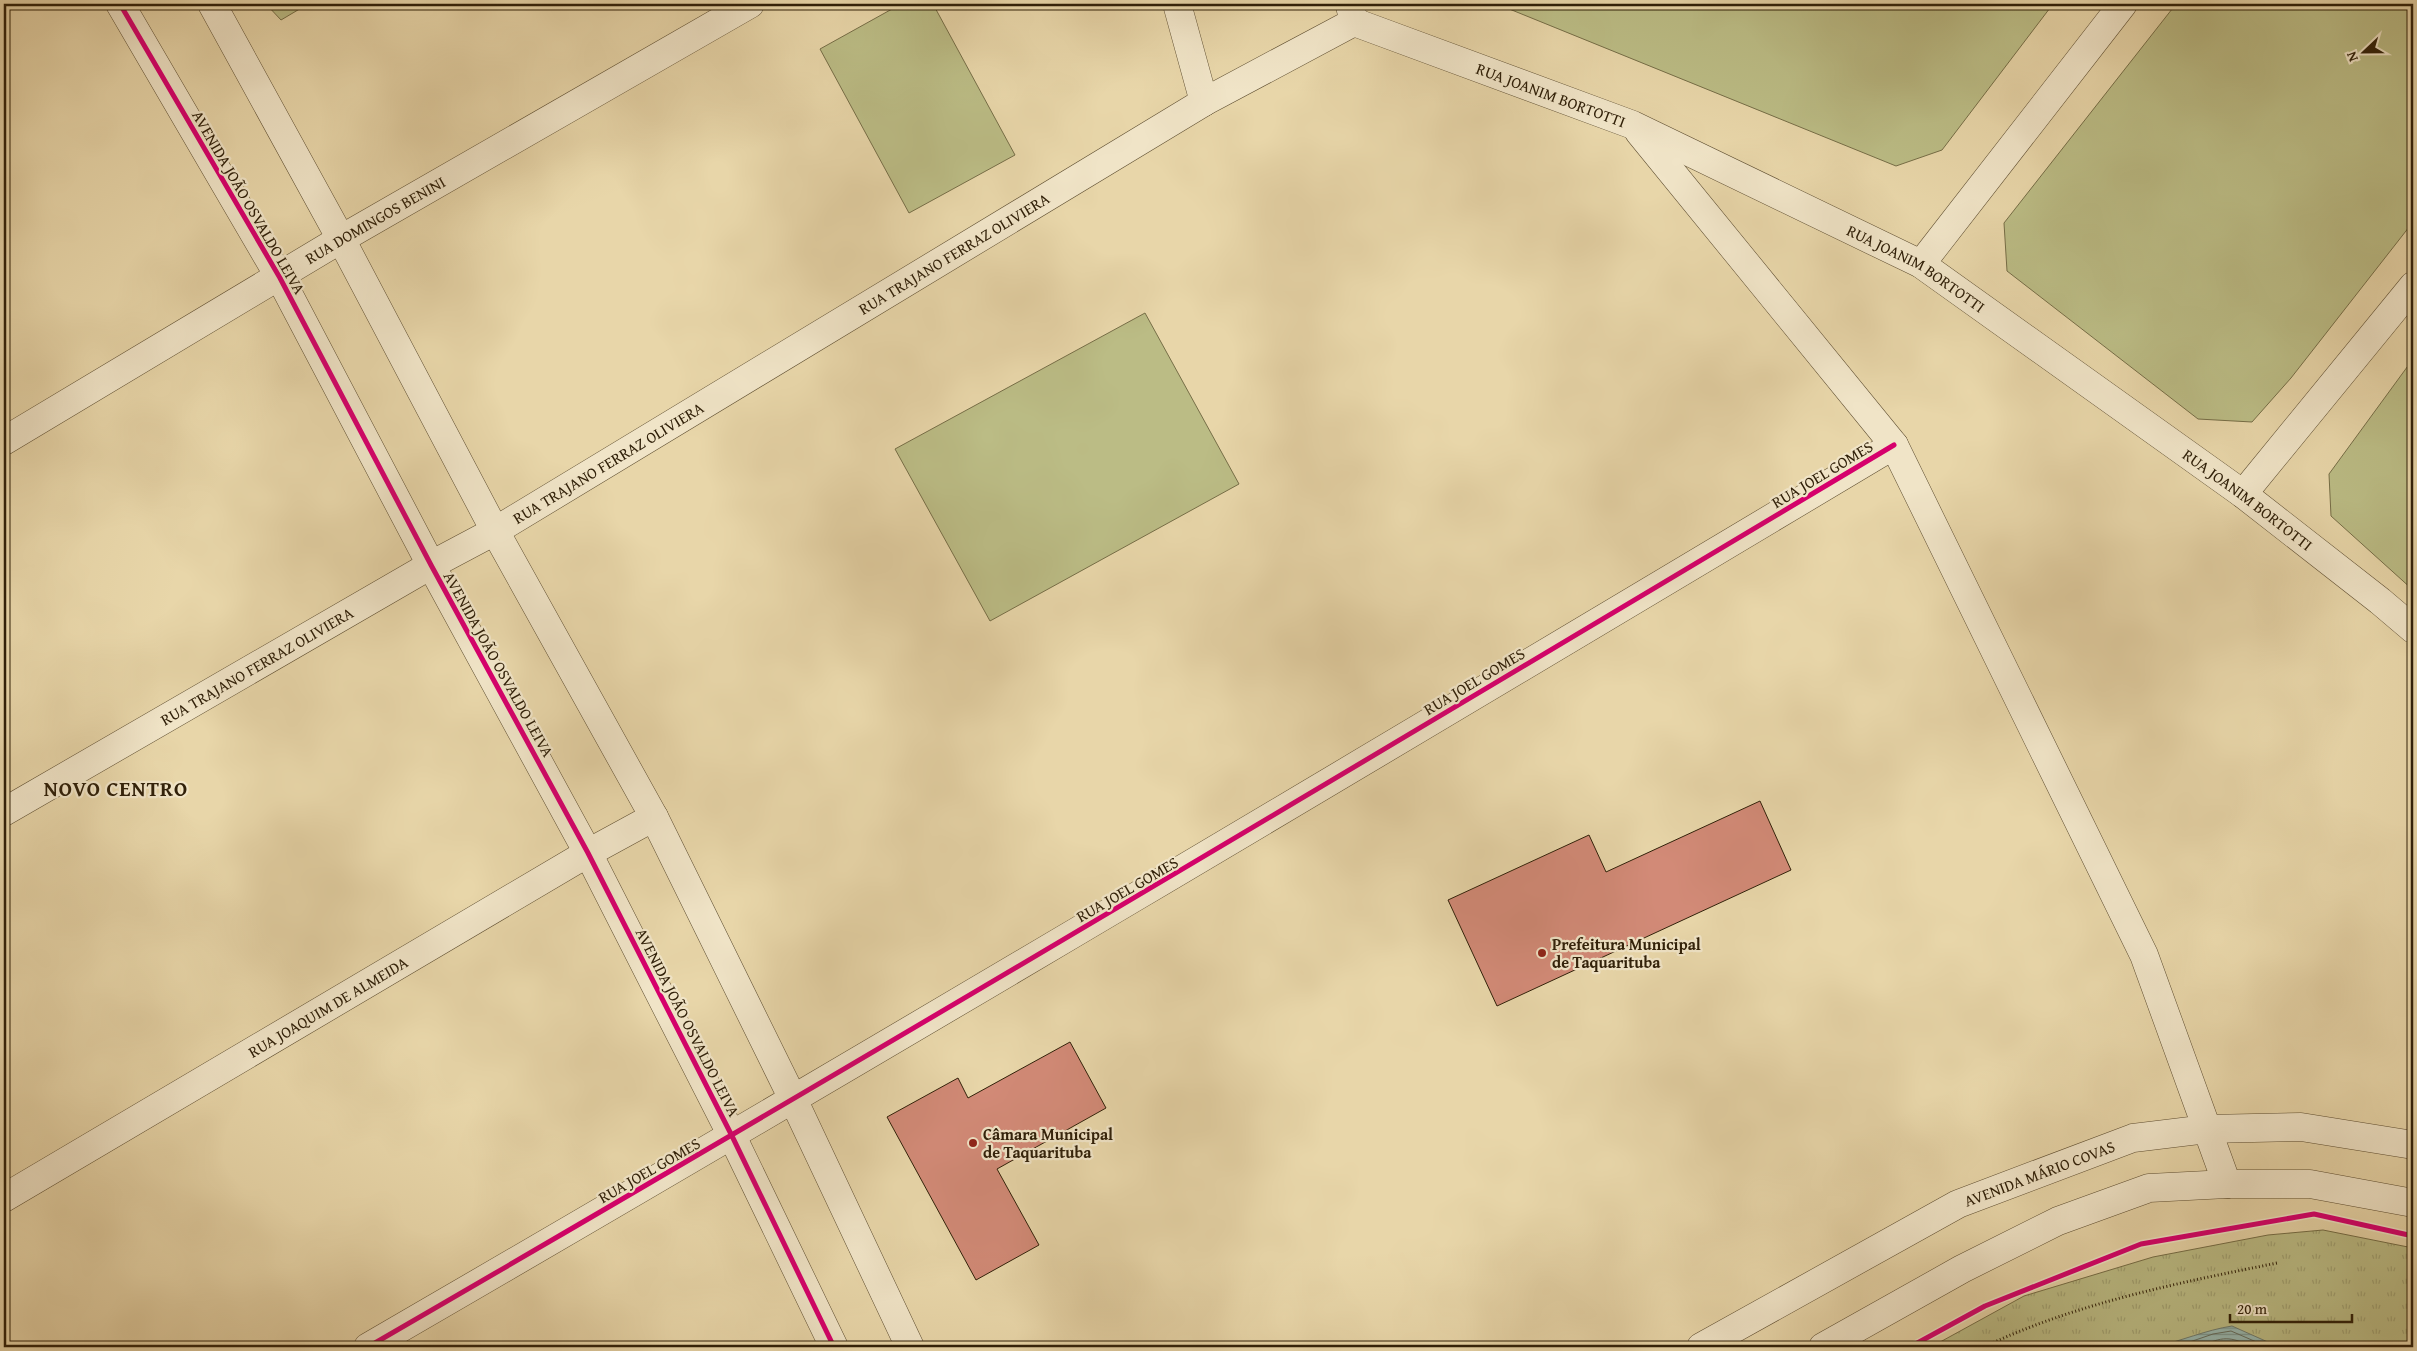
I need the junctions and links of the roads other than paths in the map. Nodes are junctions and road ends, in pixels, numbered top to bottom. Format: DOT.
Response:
graph roads {
  1 [pos="120,4"];
  2 [pos="212,4"];
  3 [pos="750,4"];
  4 [pos="1177,4"];
  5 [pos="2123,4"];
  6 [pos="1352,13"];
  7 [pos="1204,102"];
  8 [pos="1633,125"];
  9 [pos="341,239"];
  10 [pos="1921,264"];
  11 [pos="280,278"];
  12 [pos="2413,286"];
  13 [pos="4,441"];
  14 [pos="1894,445"];
  15 [pos="2243,494"];
  16 [pos="495,531"];
  17 [pos="431,564"];
  18 [pos="2413,629"];
  19 [pos="4,812"];
  20 [pos="654,817"];
  21 [pos="588,853"];
  22 [pos="793,1099"];
  23 [pos="2207,1129"];
  24 [pos="732,1136"];
  25 [pos="2413,1145"];
  26 [pos="2227,1184"];
  27 [pos="4,1198"];
  28 [pos="2413,1203"];
  29 [pos="368,1347"];
  30 [pos="834,1347"];
  31 [pos="910,1347"];
  32 [pos="1701,1347"];
  33 [pos="1822,1347"];
  1 -- 11 [label="street, AVENIDA JOÃO OSVALDO LEIVA"];
  2 -- 9 [label="street"];
  3 -- 9 [label="street, RUA DOMINGOS BENINI"];
  4 -- 7 [label="street"];
  5 -- 10 [label="street"];
  6 -- 7 [label="street, RUA TRAJANO FERRAZ OLIVIERA"];
  6 -- 8 [label="street, RUA JOANIM BORTOTTI"];
  7 -- 16 [label="street, RUA TRAJANO FERRAZ OLIVIERA"];
  8 -- 10 [label="street, RUA JOANIM BORTOTTI"];
  8 -- 14 [label="street"];
  9 -- 11 [label="street, RUA DOMINGOS BENINI"];
  9 -- 16 [label="street"];
  10 -- 15 [label="street, RUA JOANIM BORTOTTI"];
  11 -- 13 [label="street, RUA DOMINGOS BENINI"];
  11 -- 17 [label="street, AVENIDA JOÃO OSVALDO LEIVA"];
  12 -- 15 [label="street"];
  14 -- 22 [label="street, RUA JOEL GOMES"];
  14 -- 23 [label="street"];
  15 -- 18 [label="street, RUA JOANIM BORTOTTI"];
  16 -- 17 [label="street, RUA TRAJANO FERRAZ OLIVIERA"];
  16 -- 20 [label="street"];
  17 -- 19 [label="street, RUA TRAJANO FERRAZ OLIVIERA"];
  17 -- 21 [label="street, AVENIDA JOÃO OSVALDO LEIVA"];
  20 -- 21 [label="street, RUA JOAQUIM DE ALMEIDA"];
  20 -- 22 [label="street"];
  21 -- 24 [label="street, AVENIDA JOÃO OSVALDO LEIVA"];
  21 -- 27 [label="street, RUA JOAQUIM DE ALMEIDA"];
  22 -- 24 [label="street, RUA JOEL GOMES"];
  22 -- 31 [label="street"];
  23 -- 25 [label="street, AVENIDA MÁRIO COVAS"];
  23 -- 26 [label="street"];
  23 -- 32 [label="street, AVENIDA MÁRIO COVAS"];
  24 -- 29 [label="street, RUA JOEL GOMES"];
  24 -- 30 [label="street, AVENIDA JOÃO OSVALDO LEIVA"];
  26 -- 28 [label="street"];
  26 -- 33 [label="street"];
}
